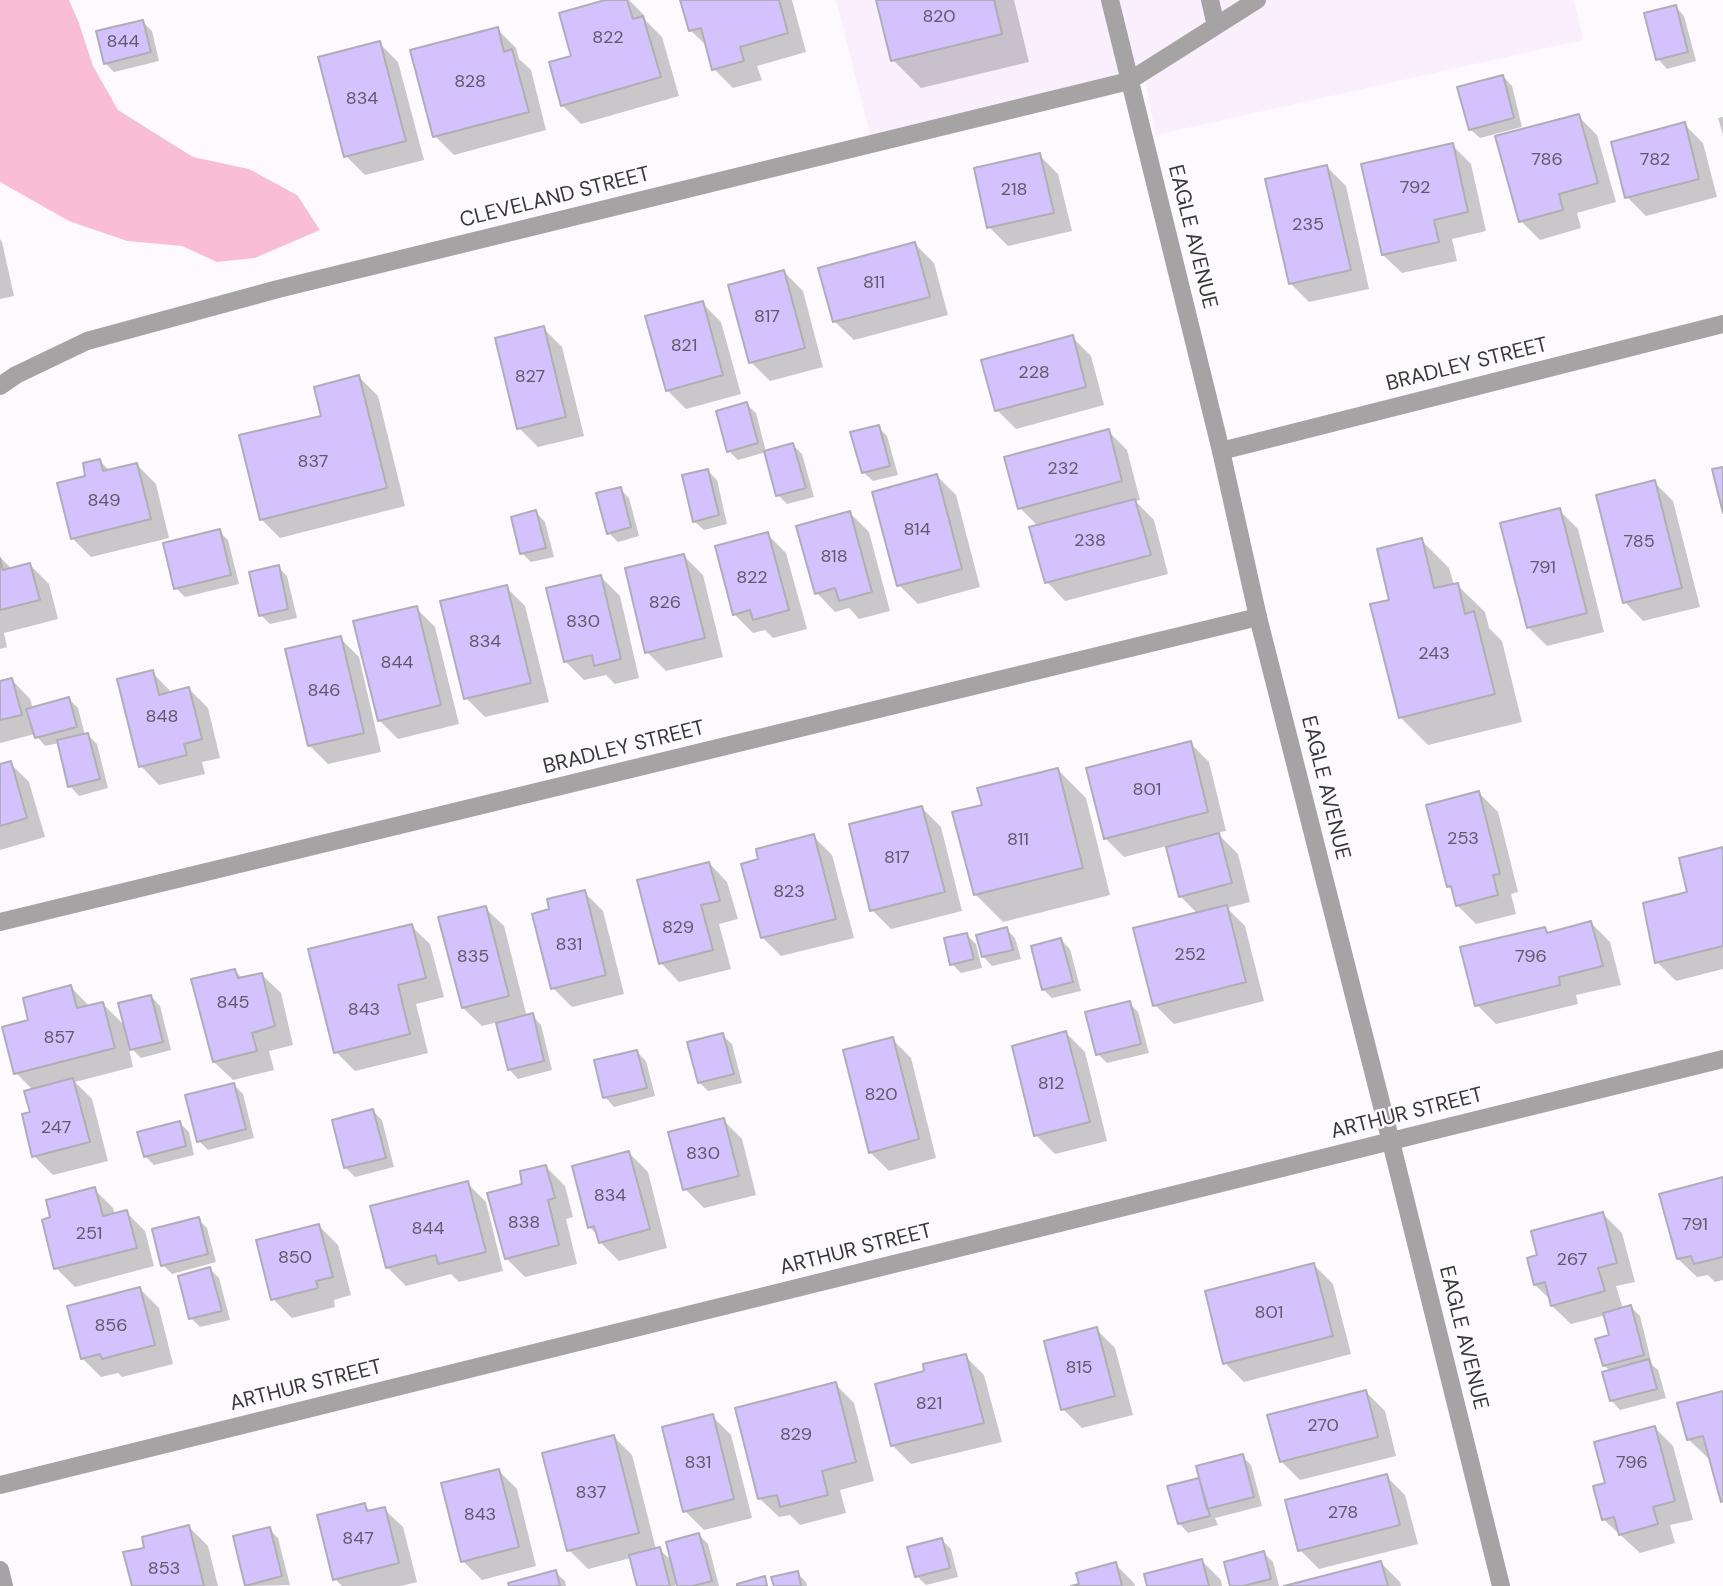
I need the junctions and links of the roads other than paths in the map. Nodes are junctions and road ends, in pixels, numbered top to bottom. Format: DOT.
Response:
graph roads {
  1 [pos="1110,0"];
  2 [pos="1210,0"];
  3 [pos="1257,0"];
  4 [pos="1216,26"];
  5 [pos="1129,81"];
  6 [pos="1723,324"];
  7 [pos="0,386"];
  8 [pos="1221,451"];
  9 [pos="1258,617"];
  10 [pos="0,922"];
  11 [pos="1723,1059"];
  12 [pos="1391,1142"];
  13 [pos="0,1485"];
  14 [pos="0,1570"];
  15 [pos="4,1586"];
  16 [pos="1501,1586"];
  1 -- 5 [label="street, EAGLE AVENUE"];
  2 -- 4 [label="street"];
  3 -- 4 [label="street, CLEVELAND STREET"];
  4 -- 5 [label="street, CLEVELAND STREET"];
  5 -- 7 [label="street, CLEVELAND STREET"];
  5 -- 8 [label="street, EAGLE AVENUE"];
  6 -- 8 [label="street, BRADLEY STREET"];
  8 -- 9 [label="street, EAGLE AVENUE"];
  9 -- 10 [label="street, BRADLEY STREET"];
  9 -- 12 [label="street, EAGLE AVENUE"];
  11 -- 12 [label="street, ARTHUR STREET"];
  12 -- 13 [label="street, ARTHUR STREET"];
  12 -- 16 [label="street, EAGLE AVENUE"];
  14 -- 15 [label="street"];
}
